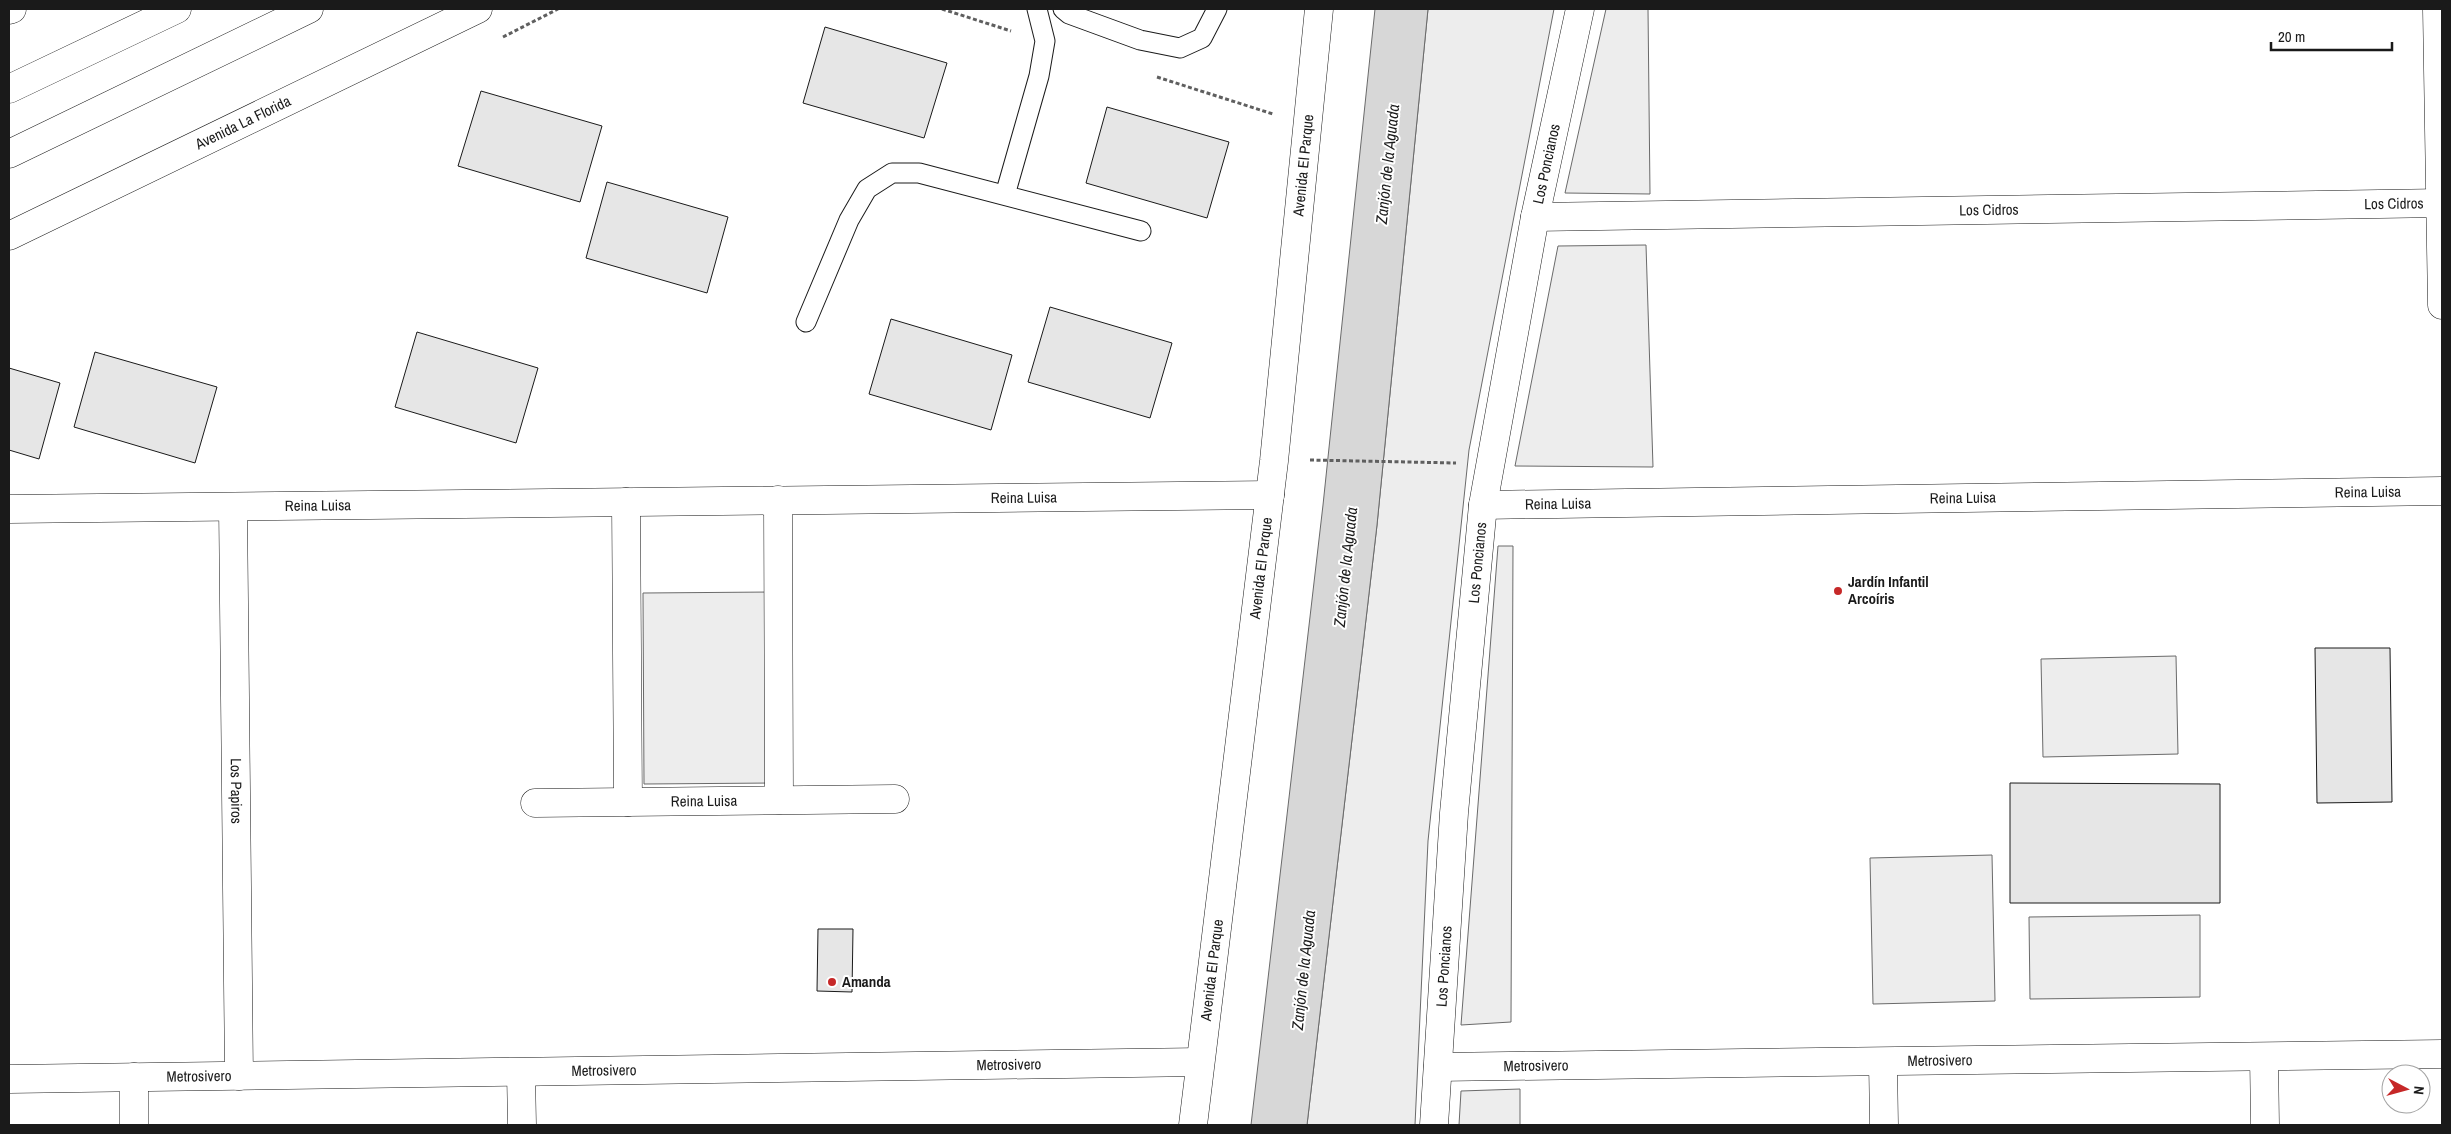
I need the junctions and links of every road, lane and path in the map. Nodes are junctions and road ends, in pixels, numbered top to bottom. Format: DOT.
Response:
graph roads {
  1 [pos="176,9"];
  2 [pos="310,9"];
  3 [pos="478,9"];
  4 [pos="1037,9"];
  5 [pos="1062,9"];
  6 [pos="1217,9"];
  7 [pos="1319,9"];
  8 [pos="1580,9"];
  9 [pos="2437,9"];
  10 [pos="9,89"];
  11 [pos="9,154"];
  12 [pos="1005,196"];
  13 [pos="2441,203"];
  14 [pos="1535,217"];
  15 [pos="1141,231"];
  16 [pos="9,236"];
  17 [pos="2442,305"];
  18 [pos="806,322"];
  19 [pos="1302,460"];
  20 [pos="1419,463"];
  21 [pos="2442,491"];
  22 [pos="1270,495"];
  23 [pos="778,500"];
  24 [pos="626,502"];
  25 [pos="1483,505"];
  26 [pos="233,507"];
  27 [pos="9,509"];
  28 [pos="896,799"];
  29 [pos="779,800"];
  30 [pos="628,802"];
  31 [pos="534,803"];
  32 [pos="2442,1054"];
  33 [pos="2264,1057"];
  34 [pos="1200,1062"];
  35 [pos="1883,1062"];
  36 [pos="1438,1067"];
  37 [pos="521,1073"];
  38 [pos="239,1076"];
  39 [pos="134,1077"];
  40 [pos="9,1079"];
  41 [pos="134,1125"];
  42 [pos="522,1125"];
  43 [pos="1193,1125"];
  44 [pos="1434,1125"];
  45 [pos="1884,1125"];
  46 [pos="2265,1125"];
  1 -- 10 [label="street"];
  2 -- 11 [label="street"];
  3 -- 16 [label="street, Avenida La Florida"];
  4 -- 12 [label="lane"];
  5 -- 6 [label="lane"];
  7 -- 22 [label="street, Avenida El Parque"];
  8 -- 14 [label="street, Los Poncianos"];
  9 -- 13 [label="street"];
  12 -- 15 [label="lane"];
  12 -- 18 [label="lane"];
  13 -- 14 [label="street, Los Cidros"];
  13 -- 17 [label="street"];
  14 -- 25 [label="street, Los Poncianos"];
  19 -- 20 [label="path"];
  21 -- 25 [label="street, Reina Luisa"];
  22 -- 23 [label="street, Reina Luisa"];
  22 -- 34 [label="street, Avenida El Parque"];
  23 -- 24 [label="street, Reina Luisa"];
  23 -- 29 [label="street"];
  24 -- 26 [label="street, Reina Luisa"];
  24 -- 30 [label="street"];
  25 -- 36 [label="street, Los Poncianos"];
  26 -- 27 [label="street, Reina Luisa"];
  26 -- 38 [label="street, Los Papiros"];
  28 -- 29 [label="street, Reina Luisa"];
  29 -- 30 [label="street, Reina Luisa"];
  30 -- 31 [label="street, Reina Luisa"];
  32 -- 33 [label="street, Metrosivero"];
  33 -- 35 [label="street, Metrosivero"];
  33 -- 46 [label="street"];
  34 -- 37 [label="street, Metrosivero"];
  34 -- 43 [label="street, Avenida El Parque"];
  35 -- 36 [label="street, Metrosivero"];
  35 -- 45 [label="street"];
  36 -- 44 [label="street, Los Poncianos"];
  37 -- 38 [label="street, Metrosivero"];
  37 -- 42 [label="street"];
  38 -- 39 [label="street, Metrosivero"];
  39 -- 40 [label="street, Metrosivero"];
  39 -- 41 [label="street"];
}
